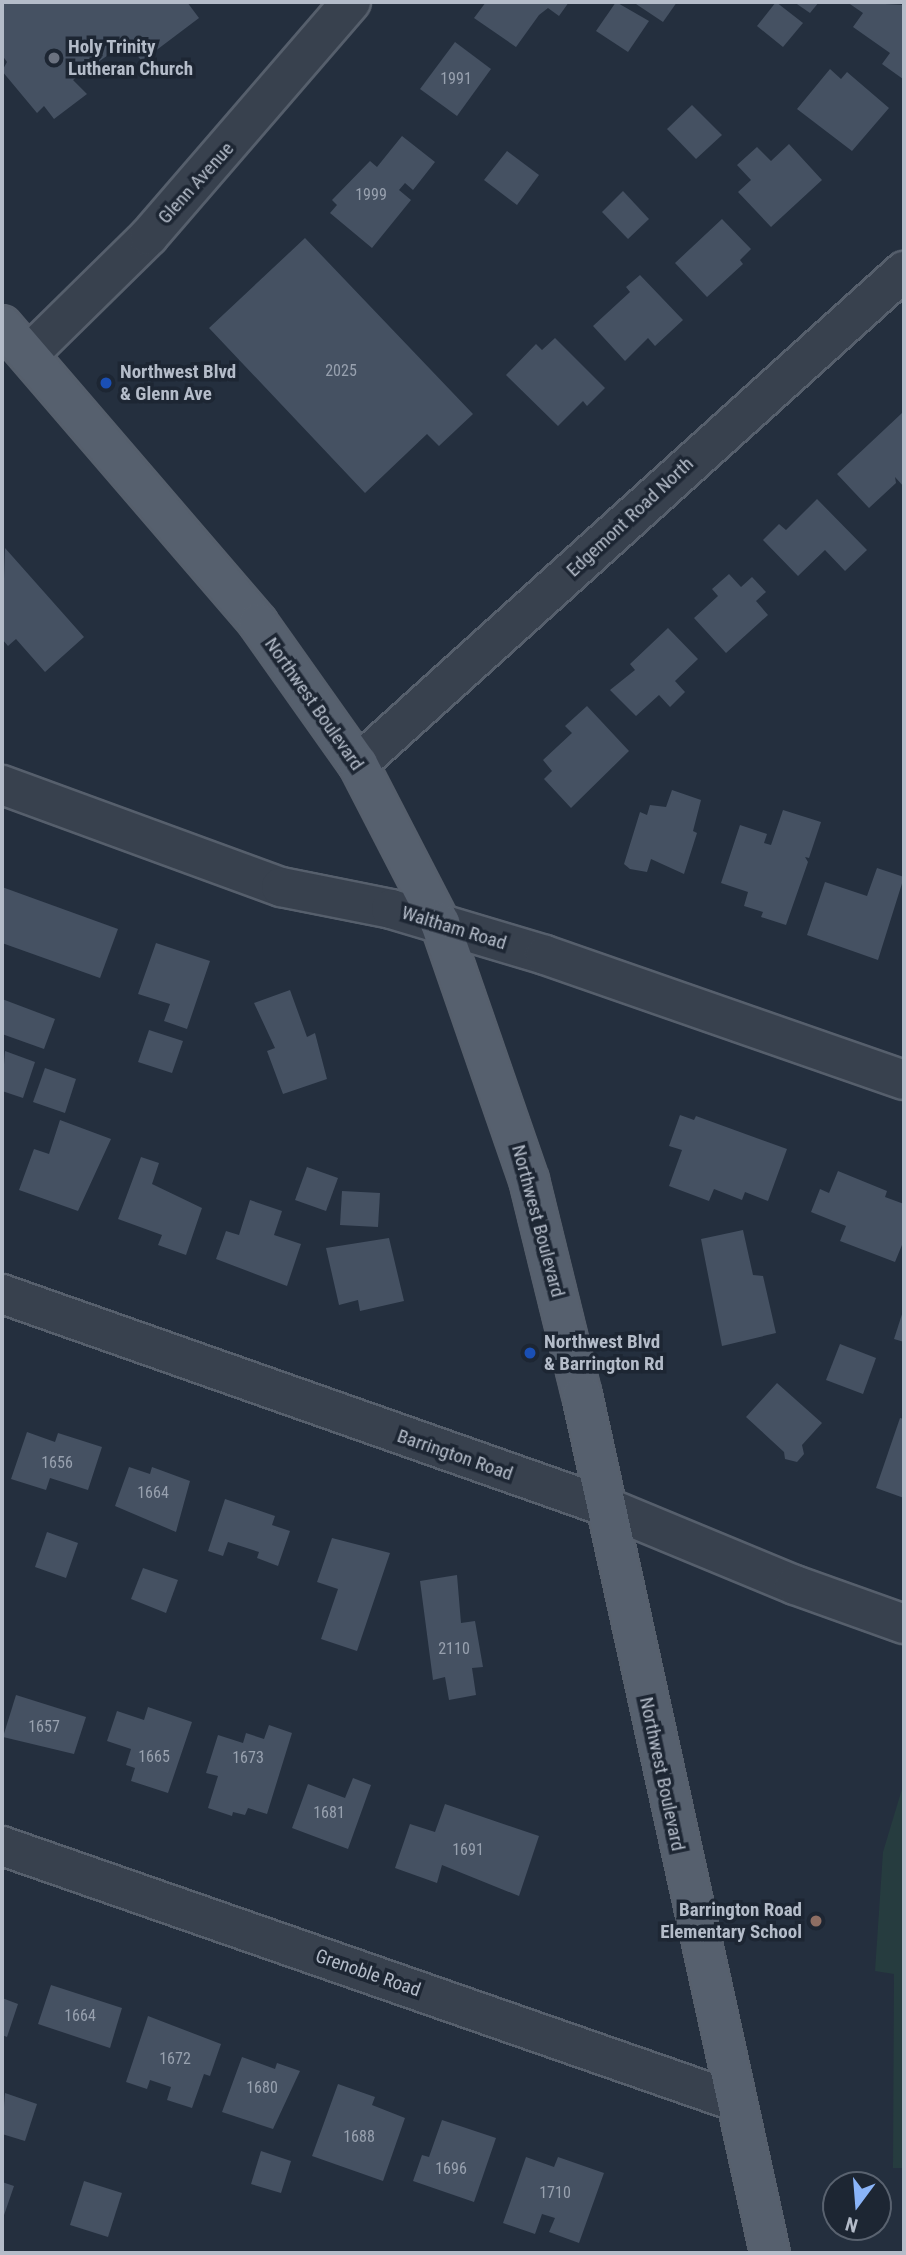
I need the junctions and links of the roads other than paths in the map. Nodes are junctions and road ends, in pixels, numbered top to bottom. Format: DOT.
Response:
graph roads {
  1 [pos="351,2"];
  2 [pos="904,271"];
  3 [pos="2,325"];
  4 [pos="29,354"];
  5 [pos="358,764"];
  6 [pos="2,785"];
  7 [pos="440,923"];
  8 [pos="904,1080"];
  9 [pos="2,1294"];
  10 [pos="604,1506"];
  11 [pos="904,1624"];
  12 [pos="2,1846"];
  13 [pos="734,2101"];
  14 [pos="770,2253"];
  1 -- 4 [label="street, Glenn Avenue"];
  2 -- 5 [label="street, Edgemont Road North"];
  3 -- 4 [label="main road, Northwest Boulevard"];
  4 -- 5 [label="main road, Northwest Boulevard"];
  5 -- 7 [label="main road, Northwest Boulevard"];
  6 -- 7 [label="street, Waltham Road"];
  7 -- 8 [label="street, Waltham Road"];
  7 -- 10 [label="main road, Northwest Boulevard"];
  9 -- 10 [label="street, Barrington Road"];
  10 -- 11 [label="street, Barrington Road"];
  10 -- 13 [label="main road, Northwest Boulevard"];
  12 -- 13 [label="street, Grenoble Road"];
  13 -- 14 [label="main road, Northwest Boulevard"];
}
